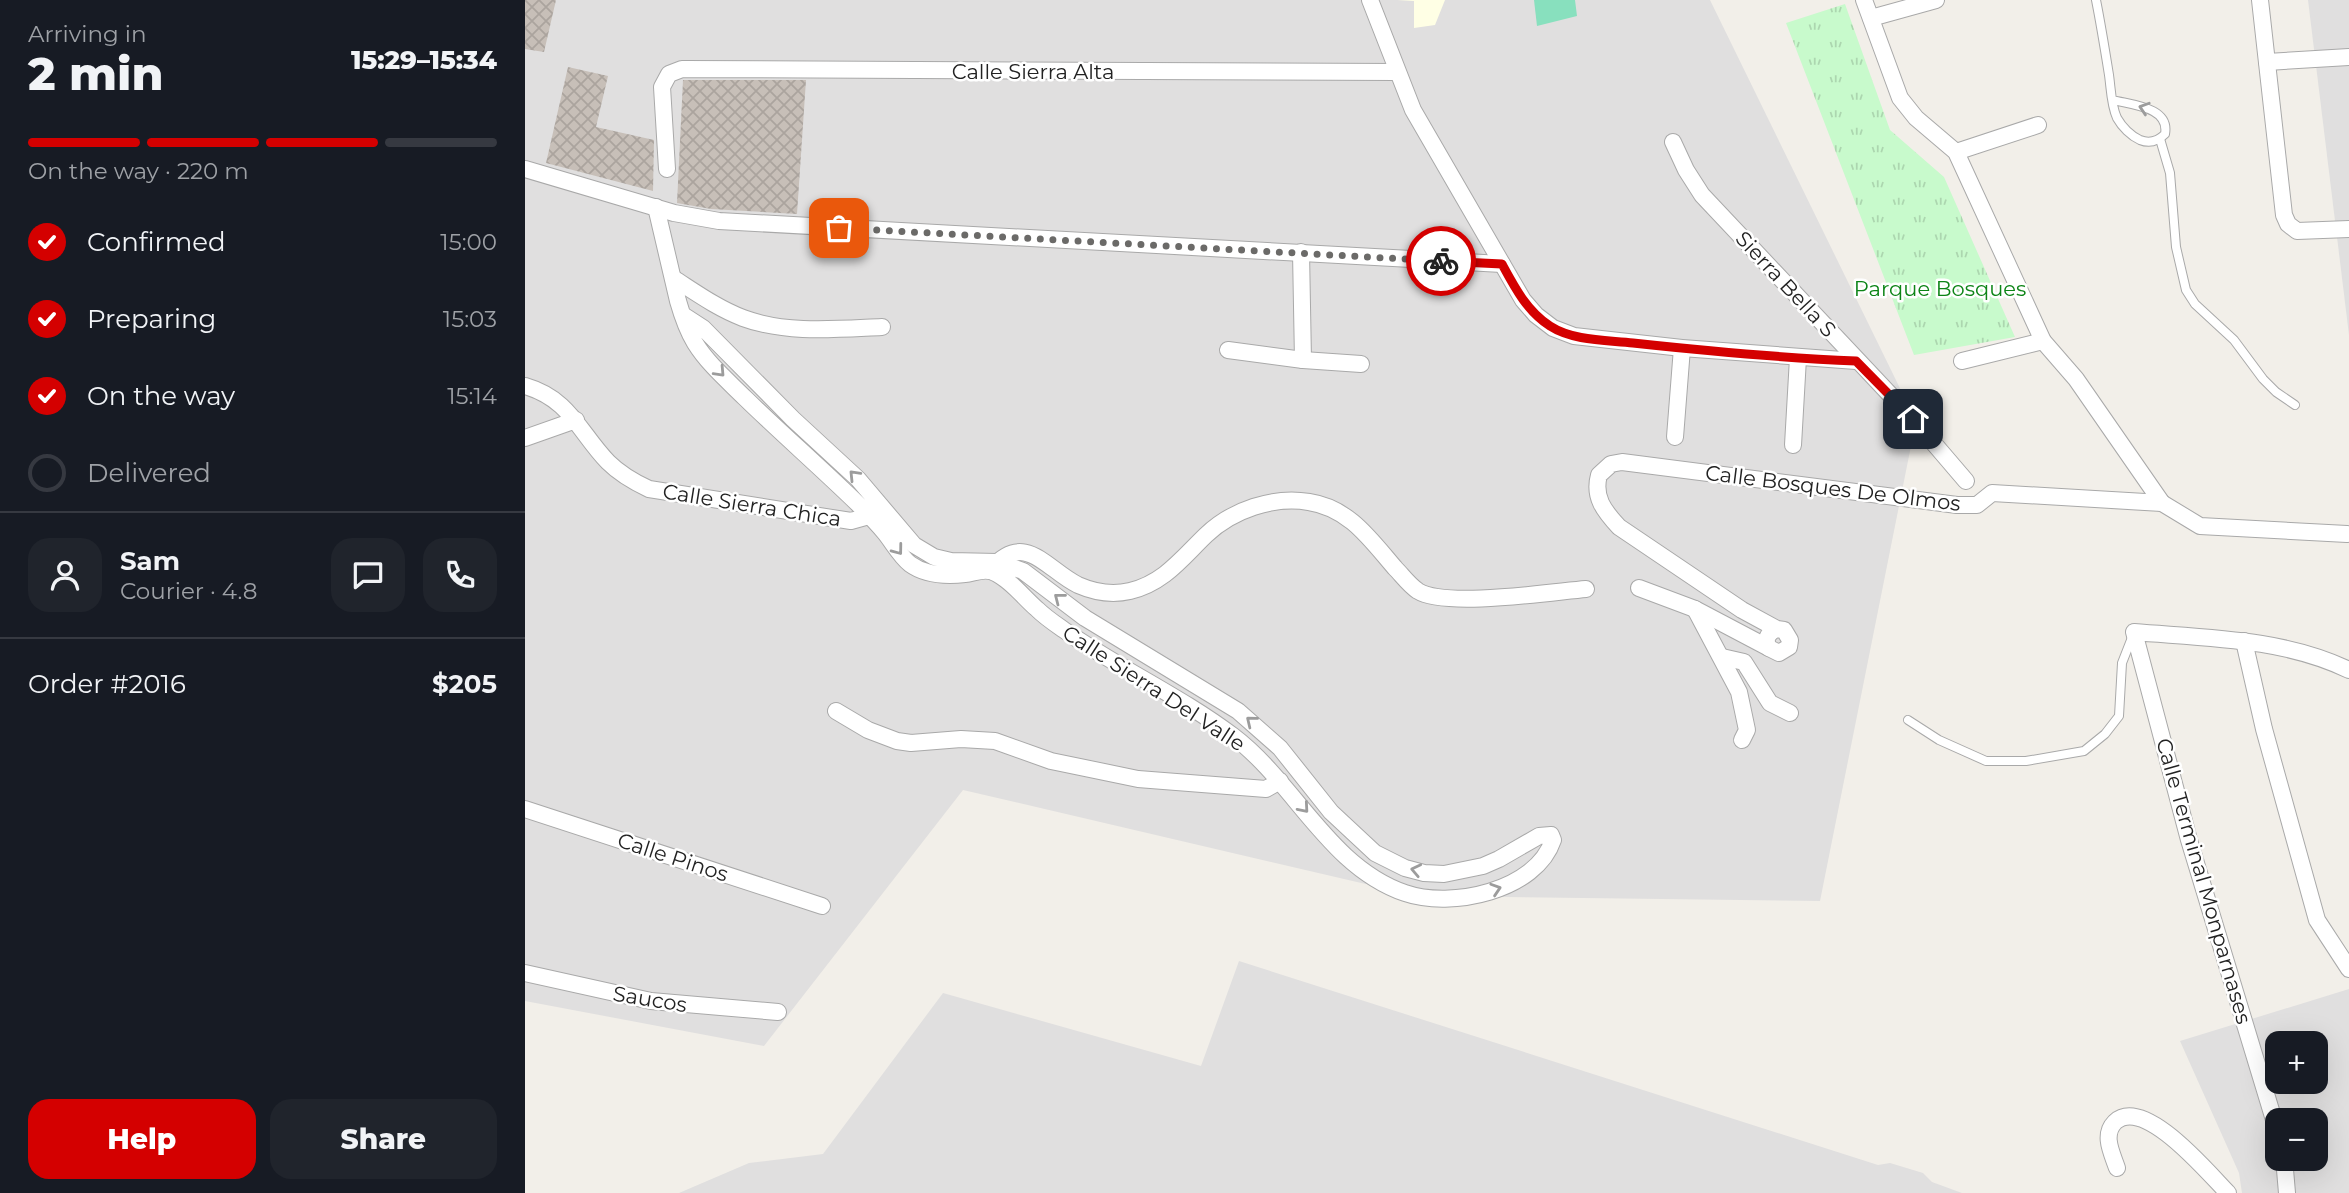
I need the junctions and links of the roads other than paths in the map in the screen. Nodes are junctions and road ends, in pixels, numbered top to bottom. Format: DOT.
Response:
graph roads {
  1 [pos="1370,0"];
  2 [pos="1864,0"];
  3 [pos="1936,0"];
  4 [pos="2096,0"];
  5 [pos="2260,0"];
  6 [pos="1871,18"];
  7 [pos="2349,57"];
  8 [pos="2267,62"];
  9 [pos="1397,72"];
  10 [pos="2113,100"];
  11 [pos="2038,125"];
  12 [pos="2160,139"];
  13 [pos="1673,142"];
  14 [pos="1957,152"];
  15 [pos="525,169"];
  16 [pos="667,169"];
  17 [pos="656,207"];
  18 [pos="2349,229"];
  19 [pos="1301,252"];
  20 [pos="1502,264"];
  21 [pos="673,278"];
  22 [pos="882,327"];
  23 [pos="2043,341"];
  24 [pos="1682,348"];
  25 [pos="1228,350"];
  26 [pos="1798,358"];
  27 [pos="1303,360"];
  28 [pos="1962,360"];
  29 [pos="1856,361"];
  30 [pos="1361,364"];
  31 [pos="525,386"];
  32 [pos="2295,405"];
  33 [pos="576,419"];
  34 [pos="1675,437"];
  35 [pos="525,438"];
  36 [pos="1793,445"];
  37 [pos="1966,481"];
  38 [pos="2161,503"];
  39 [pos="875,510"];
  40 [pos="2347,534"];
  41 [pos="993,567"];
  42 [pos="1639,588"];
  43 [pos="1586,589"];
  44 [pos="1695,609"];
  45 [pos="2134,632"];
  46 [pos="2243,641"];
  47 [pos="1722,657"];
  48 [pos="2349,670"];
  49 [pos="836,711"];
  50 [pos="1790,713"];
  51 [pos="1908,720"];
  52 [pos="1742,740"];
  53 [pos="1280,780"];
  54 [pos="525,809"];
  55 [pos="822,906"];
  56 [pos="2349,968"];
  57 [pos="525,974"];
  58 [pos="778,1012"];
  59 [pos="2271,1108"];
  60 [pos="2117,1168"];
  61 [pos="2285,1171"];
  62 [pos="2228,1193"];
  63 [pos="2287,1193"];
  1 -- 9 [label="street"];
  2 -- 6 [label="street"];
  3 -- 6 [label="street"];
  4 -- 10 [label="lane"];
  5 -- 8 [label="street"];
  6 -- 14 [label="street"];
  7 -- 8 [label="street"];
  8 -- 18 [label="street"];
  9 -- 16 [label="street, Calle Sierra Alta"];
  9 -- 20 [label="street"];
  10 -- 12 [label="lane"];
  12 -- 10 [label="lane, one-way"];
  11 -- 14 [label="street"];
  12 -- 32 [label="lane"];
  13 -- 29 [label="street, Sierra Bella S"];
  14 -- 23 [label="street"];
  15 -- 17 [label="street"];
  17 -- 19 [label="street"];
  17 -- 21 [label="street, Calle Sierra Del Valle"];
  19 -- 20 [label="street"];
  19 -- 27 [label="street"];
  20 -- 24 [label="street"];
  21 -- 22 [label="street"];
  21 -- 39 [label="street, Calle Sierra Del Valle"];
  23 -- 28 [label="street"];
  23 -- 38 [label="street"];
  24 -- 26 [label="street"];
  24 -- 34 [label="street"];
  25 -- 27 [label="street"];
  26 -- 29 [label="street"];
  26 -- 36 [label="street"];
  27 -- 30 [label="street"];
  29 -- 37 [label="street, Sierra Bella S"];
  31 -- 33 [label="street, Calle Sierra Chica"];
  33 -- 35 [label="street"];
  33 -- 39 [label="street, Calle Sierra Chica"];
  38 -- 40 [label="street, Calle Bosques De Olmos"];
  38 -- 44 [label="street, Calle Bosques De Olmos"];
  39 -- 41 [label="street, Calle Sierra Del Valle"];
  41 -- 43 [label="street"];
  41 -- 53 [label="street, Calle Sierra Del Valle"];
  53 -- 41 [label="street, Calle Sierra Del Valle, one-way"];
  42 -- 44 [label="street"];
  44 -- 47 [label="street"];
  45 -- 46 [label="street"];
  45 -- 51 [label="lane"];
  45 -- 59 [label="street, Calle Terminal Monparnases"];
  46 -- 48 [label="street"];
  46 -- 56 [label="street"];
  47 -- 50 [label="street"];
  47 -- 52 [label="street"];
  49 -- 53 [label="street"];
  54 -- 55 [label="street, Calle Pinos"];
  57 -- 58 [label="street, Saucos"];
  60 -- 62 [label="street"];
  61 -- 63 [label="street"];
}
